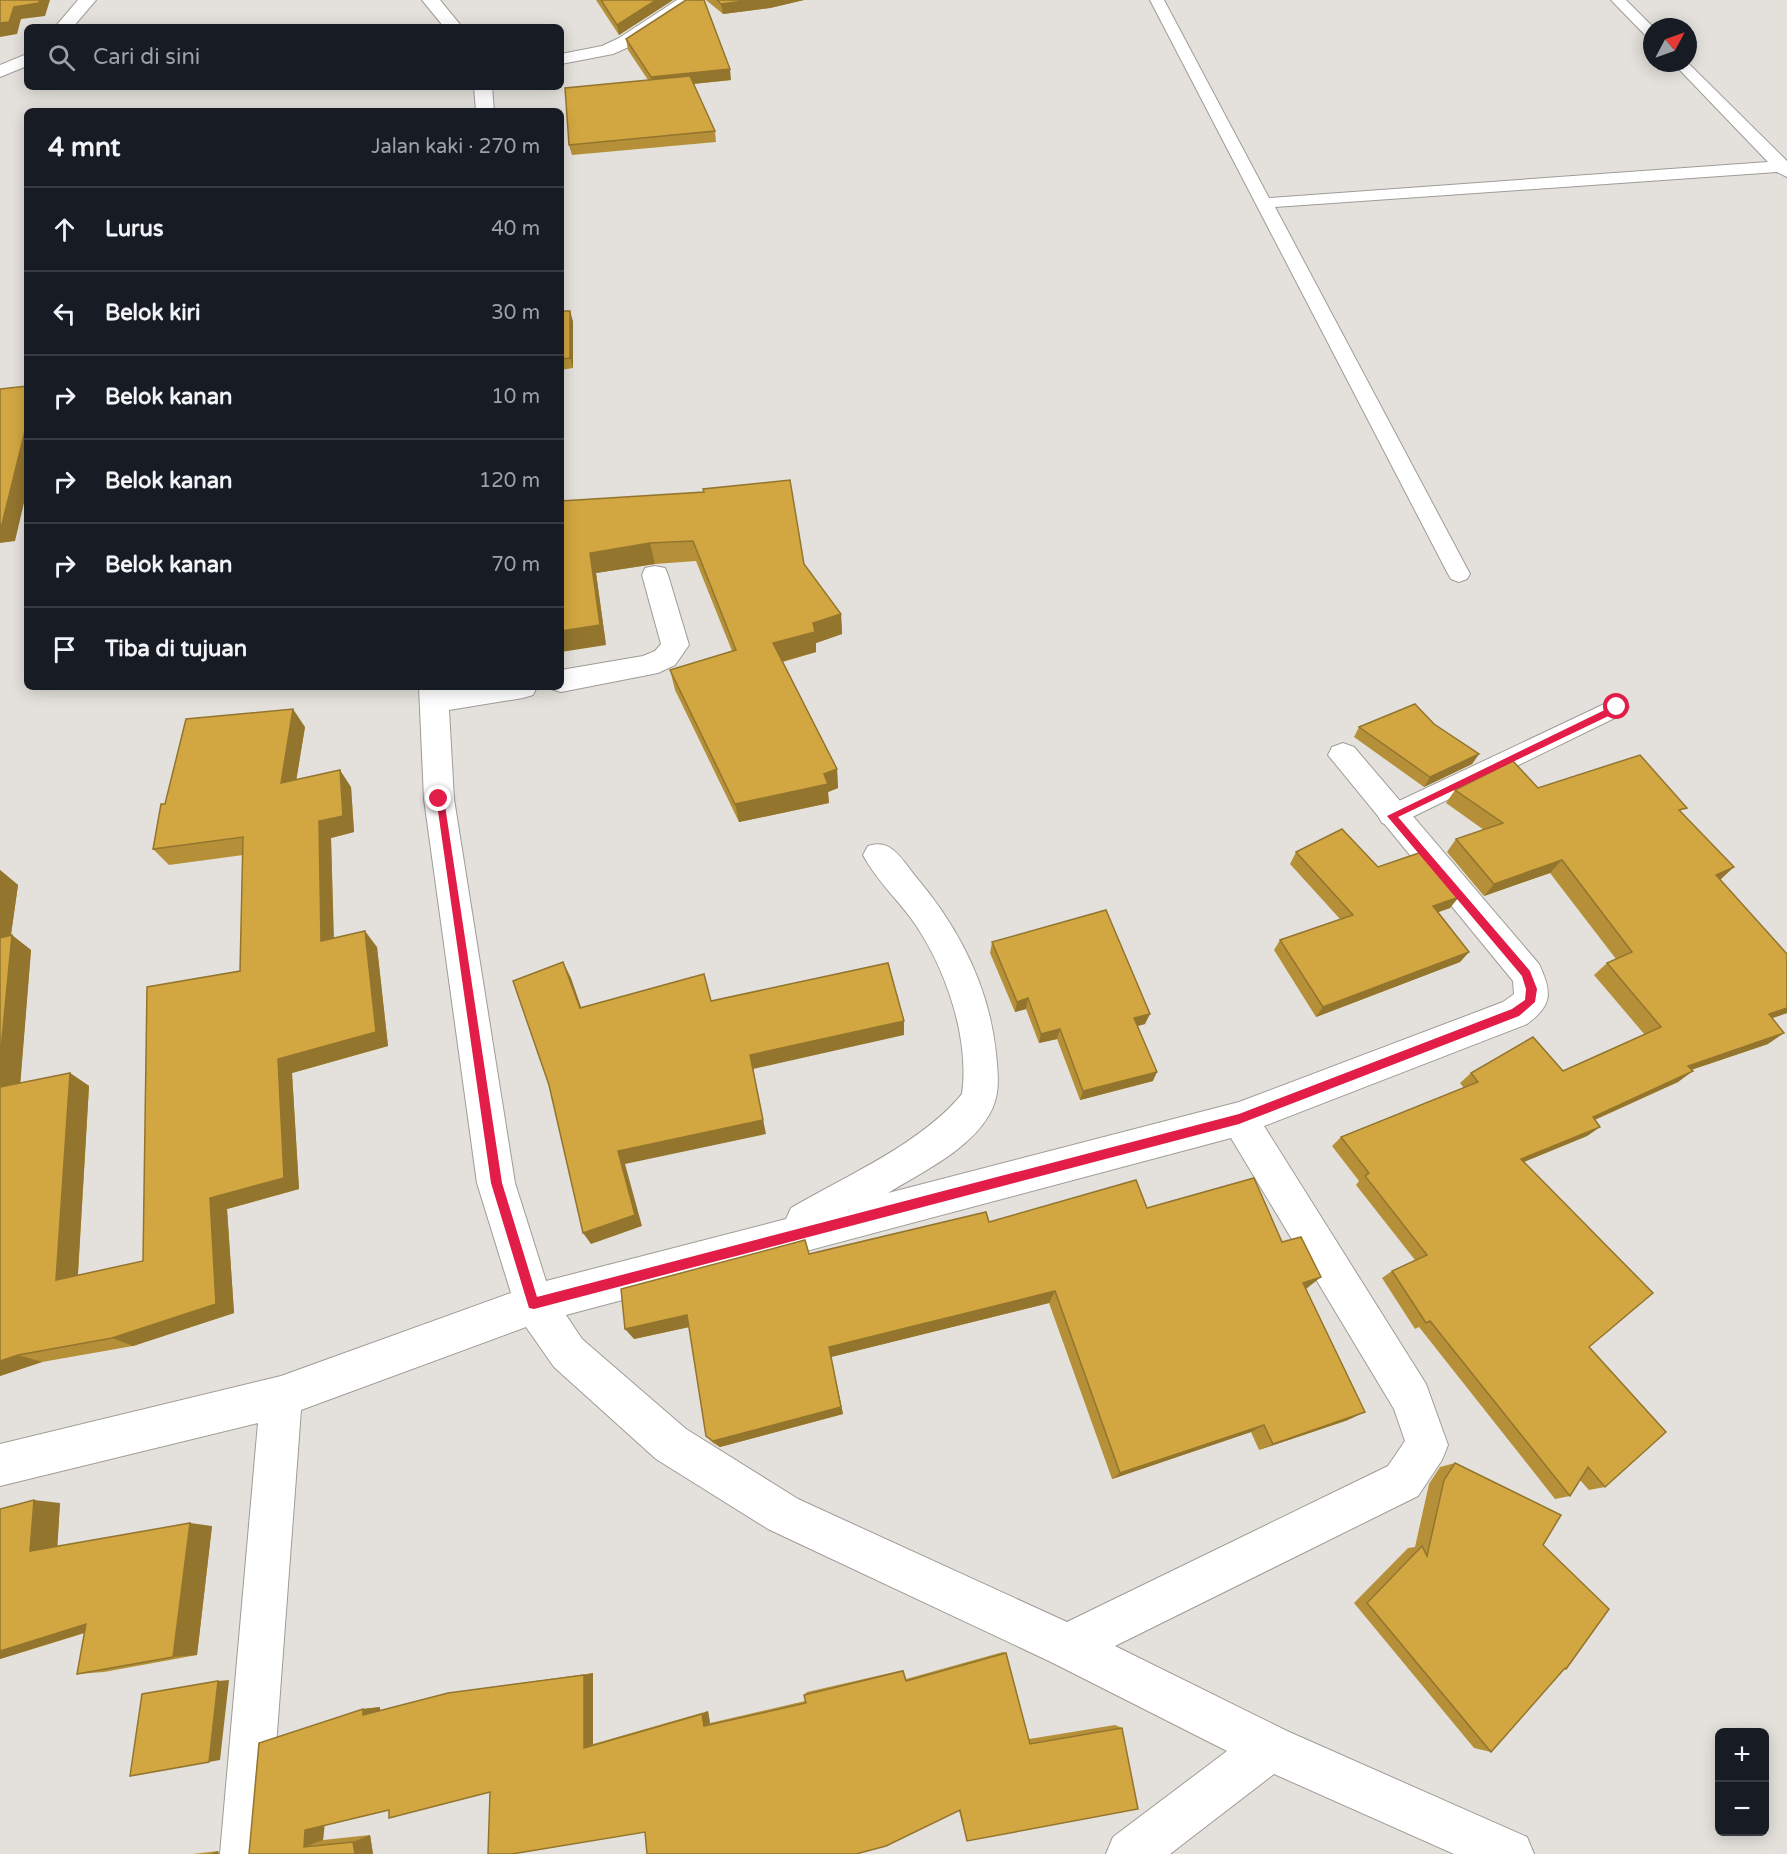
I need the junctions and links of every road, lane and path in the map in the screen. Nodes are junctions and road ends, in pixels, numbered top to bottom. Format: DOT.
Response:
graph roads {
  1 [pos="87,0"];
  2 [pos="431,0"];
  3 [pos="689,0"];
  4 [pos="1157,0"];
  5 [pos="1618,0"];
  6 [pos="67,24"];
  7 [pos="451,24"];
  8 [pos="1643,25"];
  9 [pos="564,58"];
  10 [pos="24,60"];
  11 [pos="0,72"];
  12 [pos="1689,72"];
  13 [pos="483,90"];
  14 [pos="485,108"];
  15 [pos="1785,168"];
  16 [pos="1264,203"];
  17 [pos="1459,574"];
  18 [pos="655,575"];
  19 [pos="564,680"];
  20 [pos="489,690"];
  21 [pos="433,695"];
  22 [pos="1617,707"];
  23 [pos="1343,755"];
  24 [pos="1392,816"];
  25 [pos="879,855"];
  26 [pos="1239,1119"];
  27 [pos="773,1239"];
  28 [pos="534,1304"];
  29 [pos="281,1397"];
  30 [pos="0,1465"];
  31 [pos="1066,1646"];
  32 [pos="1270,1748"];
  33 [pos="244,1854"];
  34 [pos="1130,1854"];
  35 [pos="1510,1854"];
  1 -- 6 [label="street"];
  2 -- 7 [label="street"];
  3 -- 9 [label="street"];
  4 -- 16 [label="lane"];
  5 -- 8 [label="lane"];
  10 -- 11 [label="street"];
  12 -- 15 [label="lane"];
  13 -- 14 [label="street"];
  15 -- 16 [label="lane"];
  16 -- 17 [label="lane"];
  18 -- 19 [label="street"];
  20 -- 21 [label="street"];
  21 -- 28 [label="street"];
  22 -- 24 [label="lane"];
  23 -- 24 [label="street"];
  24 -- 26 [label="street"];
  25 -- 27 [label="street"];
  26 -- 27 [label="street"];
  26 -- 31 [label="street"];
  27 -- 28 [label="street"];
  28 -- 29 [label="street"];
  28 -- 31 [label="street"];
  29 -- 30 [label="street"];
  29 -- 33 [label="street"];
  31 -- 32 [label="street"];
  32 -- 34 [label="street"];
  32 -- 35 [label="street"];
}
